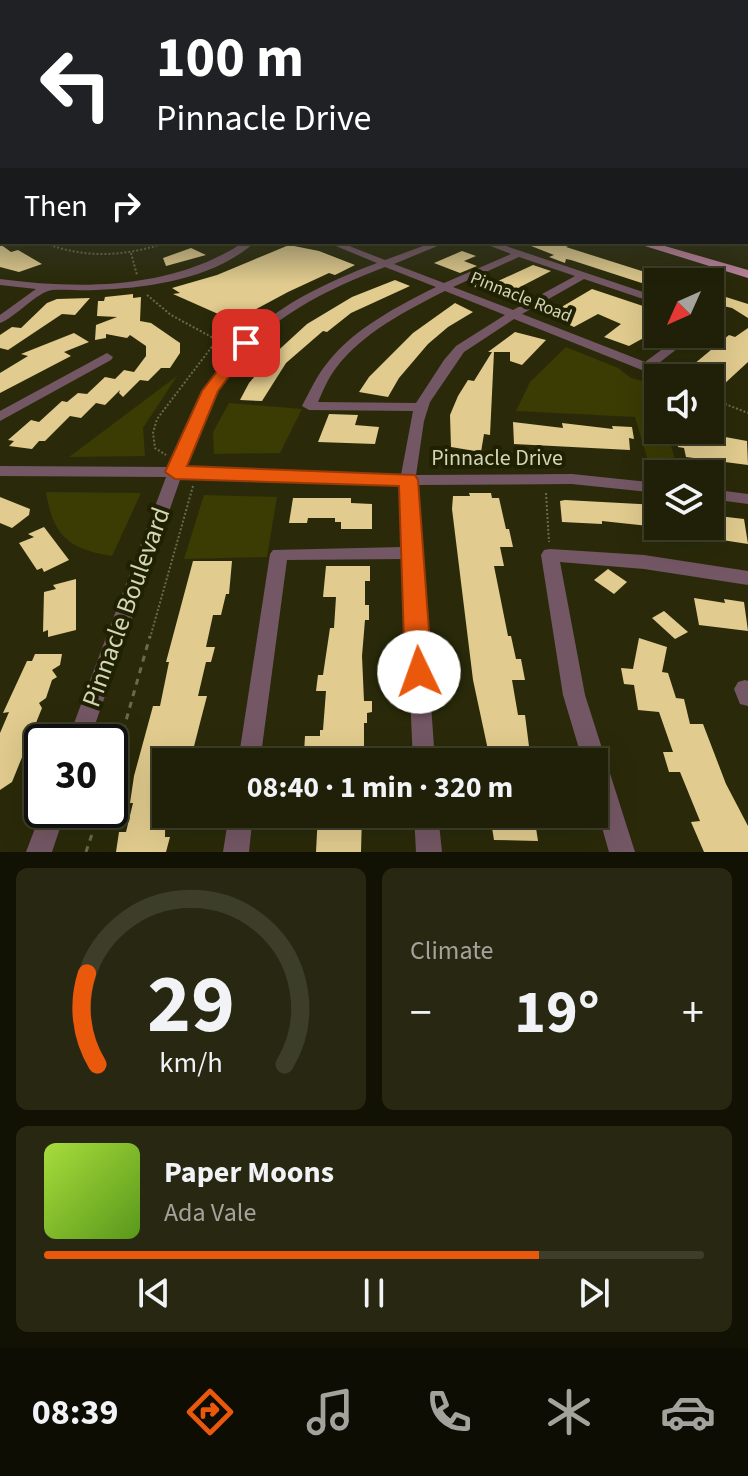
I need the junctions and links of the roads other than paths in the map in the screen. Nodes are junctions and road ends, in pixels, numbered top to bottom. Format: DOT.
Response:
graph roads {
  1 [pos="246,244"];
  2 [pos="336,244"];
  3 [pos="437,244"];
  4 [pos="490,244"];
  5 [pos="645,244"];
  6 [pos="518,254"];
  7 [pos="389,264"];
  8 [pos="748,274"];
  9 [pos="583,276"];
  10 [pos="0,282"];
  11 [pos="446,287"];
  12 [pos="45,288"];
  13 [pos="644,296"];
  14 [pos="514,314"];
  15 [pos="0,320"];
  16 [pos="671,348"];
  17 [pos="107,357"];
  18 [pos="422,407"];
  19 [pos="0,417"];
  20 [pos="178,464"];
  21 [pos="0,471"];
  22 [pos="408,480"];
  23 [pos="644,487"];
  24 [pos="724,496"];
  25 [pos="748,499"];
  26 [pos="412,553"];
  27 [pos="748,578"];
  28 [pos="84,724"];
  29 [pos="251,748"];
  30 [pos="423,748"];
  31 [pos="48,828"];
  32 [pos="239,828"];
  33 [pos="427,828"];
  34 [pos="39,852"];
  35 [pos="236,852"];
  36 [pos="429,852"];
  37 [pos="622,852"];
  1 -- 12 [label="street"];
  2 -- 7 [label="street, Pinnacle Road"];
  3 -- 7 [label="street, Pinnacle Boulevard"];
  4 -- 6 [label="street, Pinnacle Road"];
  5 -- 8 [label="main road"];
  6 -- 9 [label="street, Pinnacle Road"];
  6 -- 11 [label="street"];
  7 -- 11 [label="street, Pinnacle Road"];
  7 -- 20 [label="street, Pinnacle Boulevard"];
  9 -- 13 [label="street, Pinnacle Road"];
  9 -- 14 [label="street"];
  10 -- 12 [label="street"];
  11 -- 14 [label="street, Pinnacle Road"];
  11 -- 18 [label="street"];
  12 -- 15 [label="street"];
  14 -- 16 [label="street, Pinnacle Road"];
  14 -- 18 [label="street"];
  17 -- 19 [label="street"];
  18 -- 22 [label="street"];
  20 -- 21 [label="street, Pinnacle Drive"];
  20 -- 22 [label="street, Pinnacle Drive"];
  20 -- 28 [label="street, Pinnacle Boulevard"];
  22 -- 23 [label="street, Pinnacle Drive"];
  22 -- 26 [label="street"];
  24 -- 25 [label="street"];
  26 -- 29 [label="street"];
  26 -- 30 [label="street"];
  27 -- 37 [label="street"];
  31 -- 34 [label="street"];
  32 -- 35 [label="street"];
  33 -- 36 [label="street"];
}
